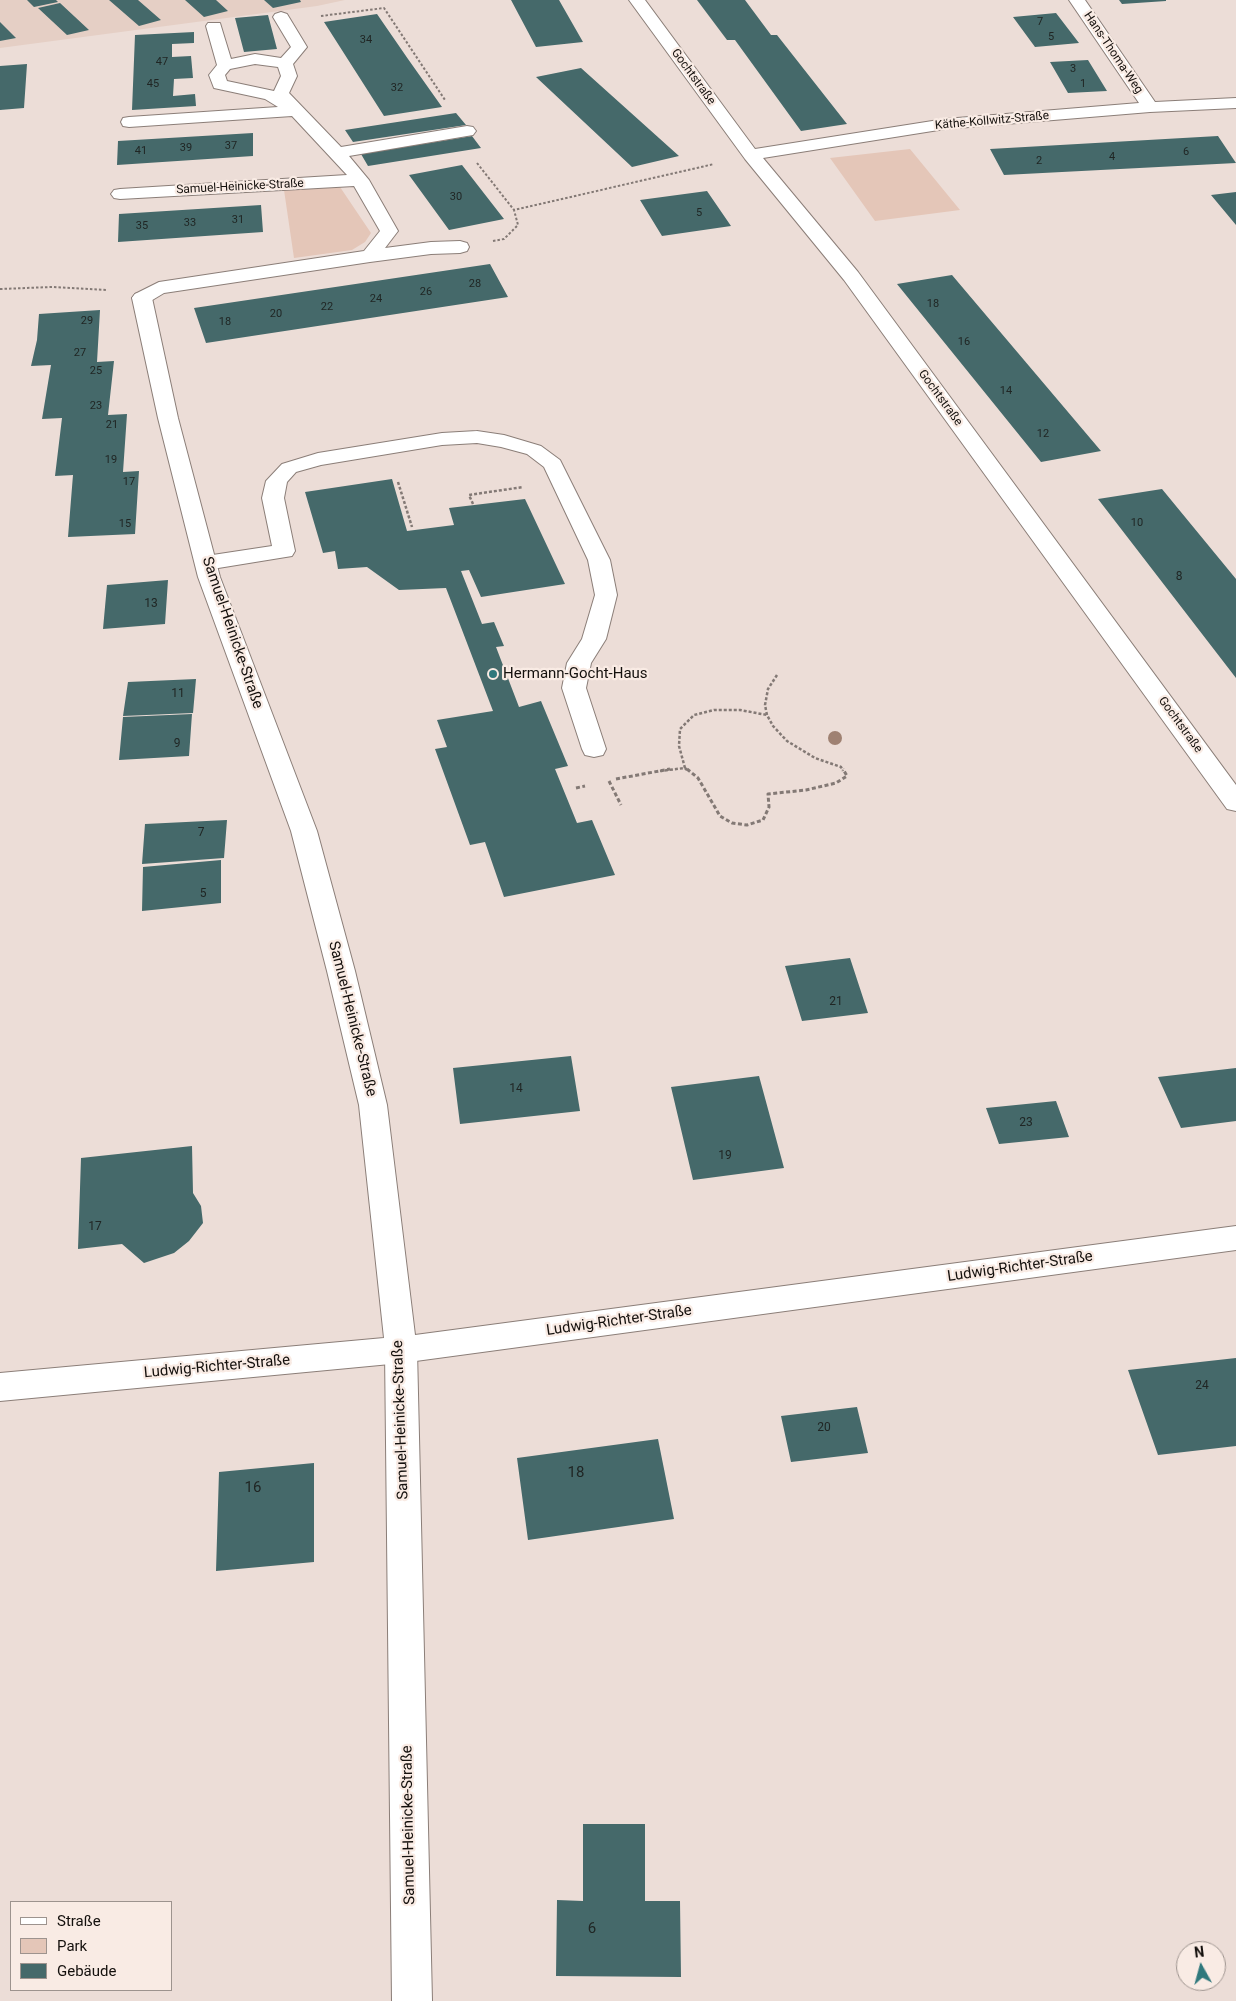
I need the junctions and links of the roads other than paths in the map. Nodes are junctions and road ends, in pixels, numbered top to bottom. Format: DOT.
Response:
graph roads {
  1 [pos="636,0"];
  2 [pos="1077,0"];
  3 [pos="282,19"];
  4 [pos="214,26"];
  5 [pos="285,63"];
  6 [pos="225,65"];
  7 [pos="1236,103"];
  8 [pos="1150,107"];
  9 [pos="296,111"];
  10 [pos="129,122"];
  11 [pos="467,131"];
  12 [pos="337,153"];
  13 [pos="751,155"];
  14 [pos="360,180"];
  15 [pos="120,194"];
  16 [pos="389,232"];
  17 [pos="460,246"];
  18 [pos="432,248"];
  19 [pos="370,256"];
  20 [pos="206,563"];
  21 [pos="594,749"];
  22 [pos="1236,803"];
  23 [pos="1236,1238"];
  24 [pos="401,1350"];
  25 [pos="0,1387"];
  26 [pos="412,2001"];
  1 -- 13 [label="street, Gochtstraße"];
  2 -- 8 [label="street, Hans-Thoma-Weg"];
  3 -- 5 [label="street"];
  4 -- 6 [label="street"];
  5 -- 6 [label="street"];
  5 -- 9 [label="street"];
  6 -- 9 [label="street"];
  7 -- 8 [label="street, Käthe-Kollwitz-Straße"];
  8 -- 13 [label="street, Käthe-Kollwitz-Straße"];
  9 -- 10 [label="street"];
  9 -- 12 [label="street"];
  11 -- 12 [label="street"];
  12 -- 14 [label="street"];
  13 -- 22 [label="street, Gochtstraße"];
  14 -- 15 [label="street, Samuel-Heinicke-Straße"];
  14 -- 16 [label="street"];
  16 -- 18 [label="street"];
  16 -- 19 [label="street"];
  17 -- 18 [label="street"];
  18 -- 19 [label="street"];
  19 -- 20 [label="street, Samuel-Heinicke-Straße"];
  20 -- 21 [label="street"];
  20 -- 24 [label="street, Samuel-Heinicke-Straße"];
  23 -- 24 [label="street, Ludwig-Richter-Straße"];
  24 -- 25 [label="street, Ludwig-Richter-Straße"];
  24 -- 26 [label="street, Samuel-Heinicke-Straße"];
}
